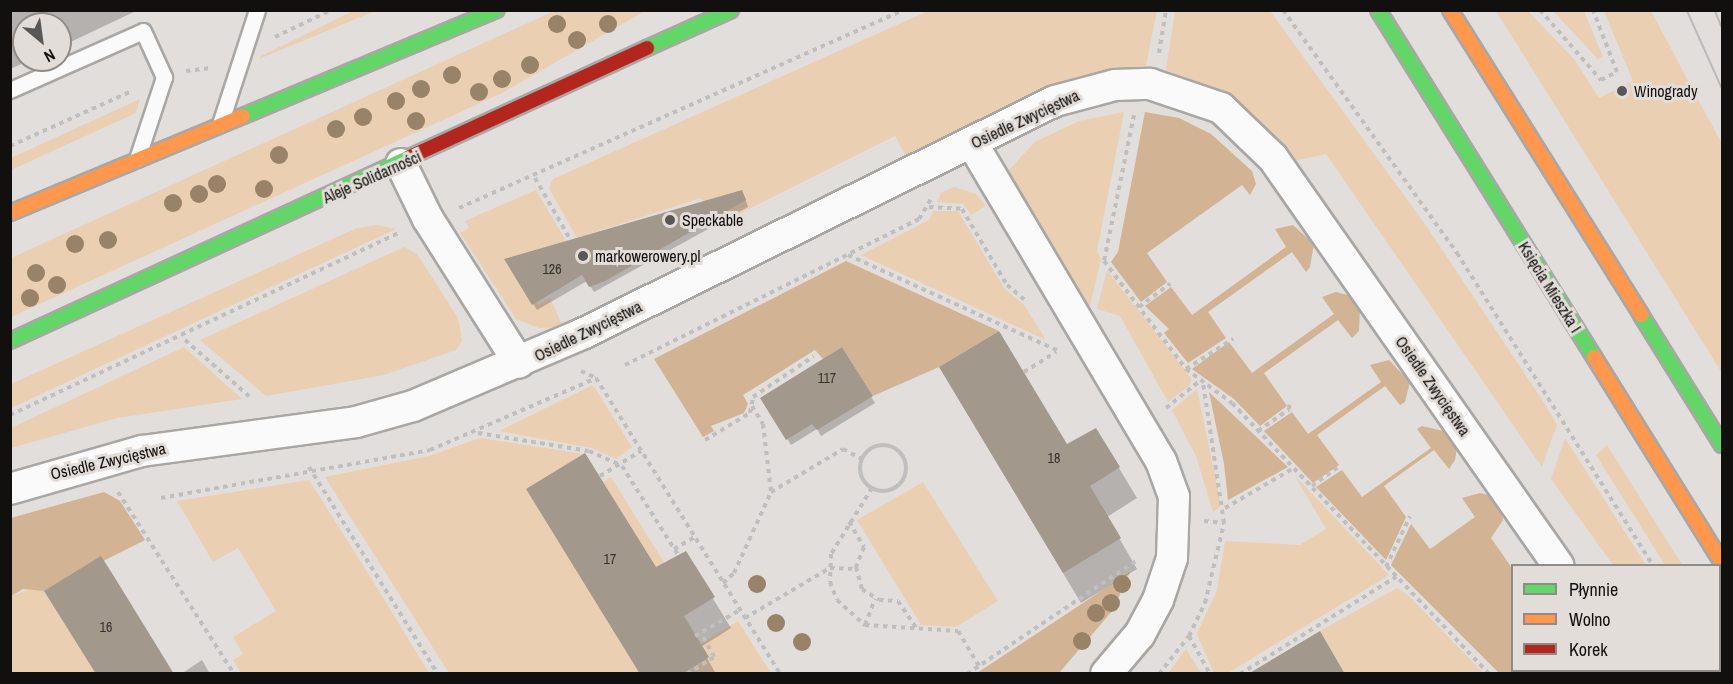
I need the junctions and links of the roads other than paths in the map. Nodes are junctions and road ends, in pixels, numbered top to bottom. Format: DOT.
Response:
graph roads {
  1 [pos="257,10"];
  2 [pos="497,10"];
  3 [pos="731,10"];
  4 [pos="1378,10"];
  5 [pos="1450,10"];
  6 [pos="10,90"];
  7 [pos="219,127"];
  8 [pos="972,143"];
  9 [pos="137,159"];
  10 [pos="401,164"];
  11 [pos="10,213"];
  12 [pos="10,341"];
  13 [pos="519,363"];
  14 [pos="1722,445"];
  15 [pos="10,489"];
  16 [pos="1722,563"];
  17 [pos="1558,564"];
  18 [pos="1106,674"];
  1 -- 7 [label="lane"];
  2 -- 7 [label="street"];
  3 -- 10 [label="street, Aleje Solidarności"];
  4 -- 16 [label="street, Księcia Mieszka I"];
  5 -- 14 [label="street"];
  6 -- 9 [label="lane"];
  7 -- 9 [label="street"];
  8 -- 13 [label="street, Osiedle Zwycięstwa"];
  8 -- 17 [label="street, Osiedle Zwycięstwa"];
  8 -- 18 [label="street"];
  9 -- 11 [label="street"];
  10 -- 12 [label="street, Aleje Solidarności"];
  10 -- 13 [label="street, Osiedle Zwycięstwa"];
  13 -- 15 [label="street, Osiedle Zwycięstwa"];
}
